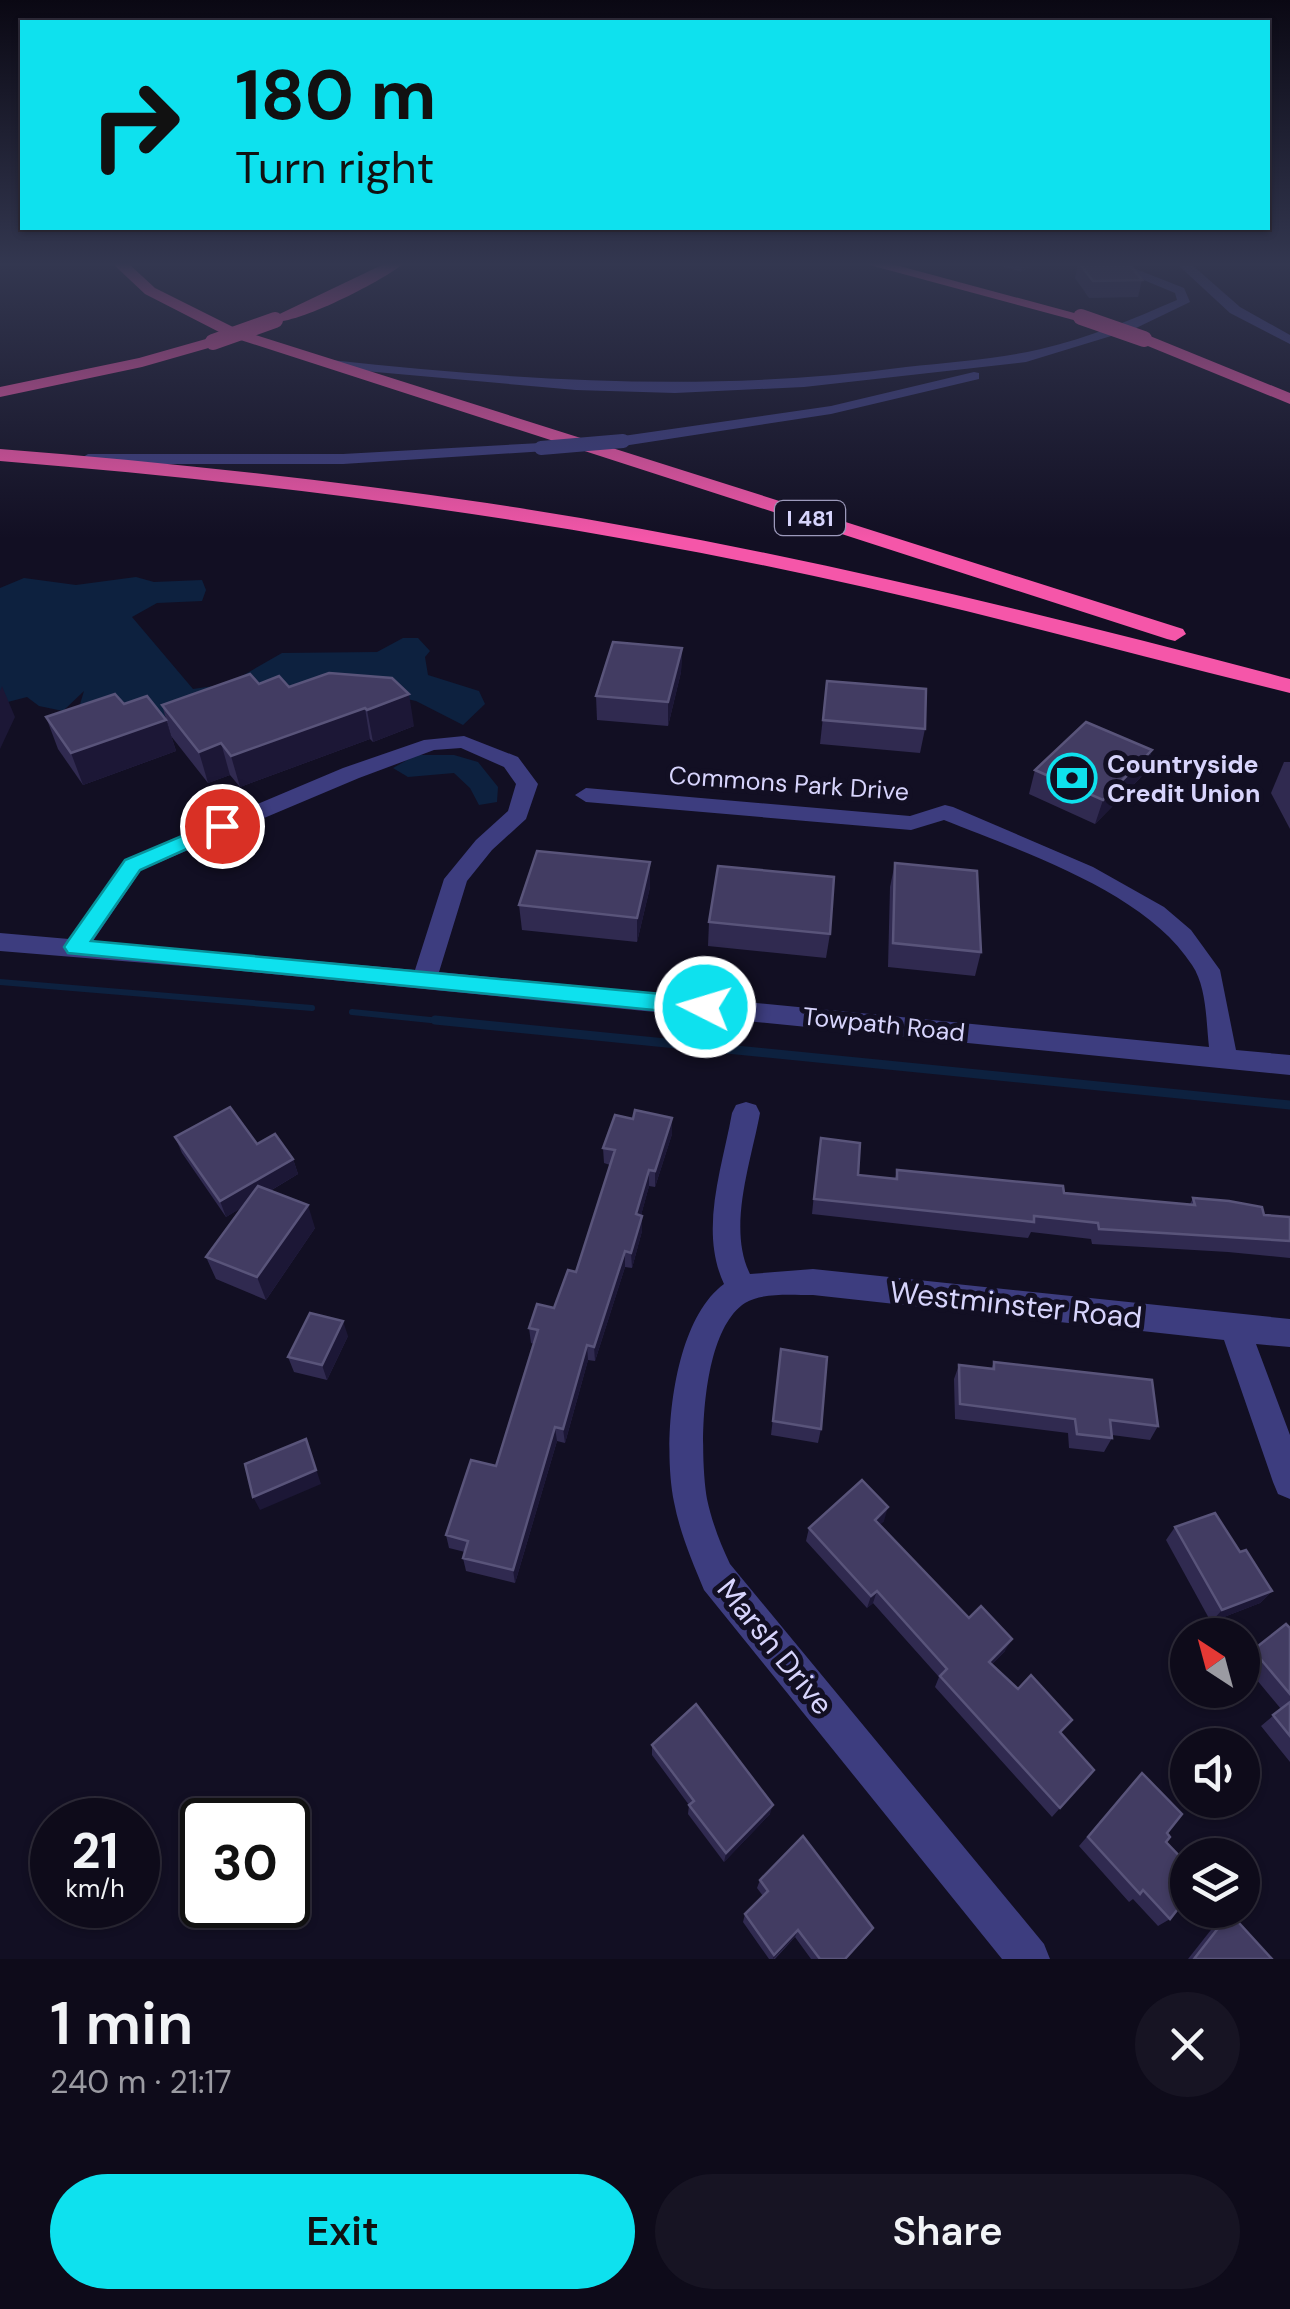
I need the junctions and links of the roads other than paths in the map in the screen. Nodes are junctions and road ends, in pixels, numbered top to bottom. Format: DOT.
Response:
graph roads {
  1 [pos="165,355"];
  2 [pos="303,355"];
  3 [pos="1023,355"];
  4 [pos="1033,355"];
  5 [pos="1184,355"];
  6 [pos="330,364"];
  7 [pos="0,392"];
  8 [pos="1290,399"];
  9 [pos="0,455"];
  10 [pos="53,459"];
  11 [pos="1290,670"];
  12 [pos="1290,686"];
  13 [pos="586,795"];
  14 [pos="0,942"];
  15 [pos="76,947"];
  16 [pos="424,979"];
  17 [pos="1224,1059"];
  18 [pos="1290,1066"];
  19 [pos="746,1114"];
  20 [pos="742,1290"];
  21 [pos="1235,1328"];
  22 [pos="1290,1333"];
  23 [pos="1290,1482"];
  24 [pos="1029,1959"];
  1 -- 7 [label="highway, bridge"];
  2 -- 6 [label="highway, I 481"];
  3 -- 6 [label="street"];
  4 -- 10 [label="street, bridge"];
  5 -- 8 [label="highway, bridge"];
  6 -- 11 [label="highway, I 481"];
  9 -- 10 [label="highway"];
  10 -- 12 [label="highway"];
  13 -- 17 [label="street, Commons Park Drive"];
  14 -- 15 [label="street, Towpath Road"];
  15 -- 16 [label="street, Towpath Road"];
  15 -- 16 [label="street"];
  16 -- 17 [label="street, Towpath Road"];
  17 -- 18 [label="street, Towpath Road"];
  19 -- 20 [label="street"];
  20 -- 21 [label="street, Westminster Road"];
  20 -- 24 [label="street, Marsh Drive"];
  21 -- 22 [label="street, Westminster Road"];
  21 -- 23 [label="street"];
}
